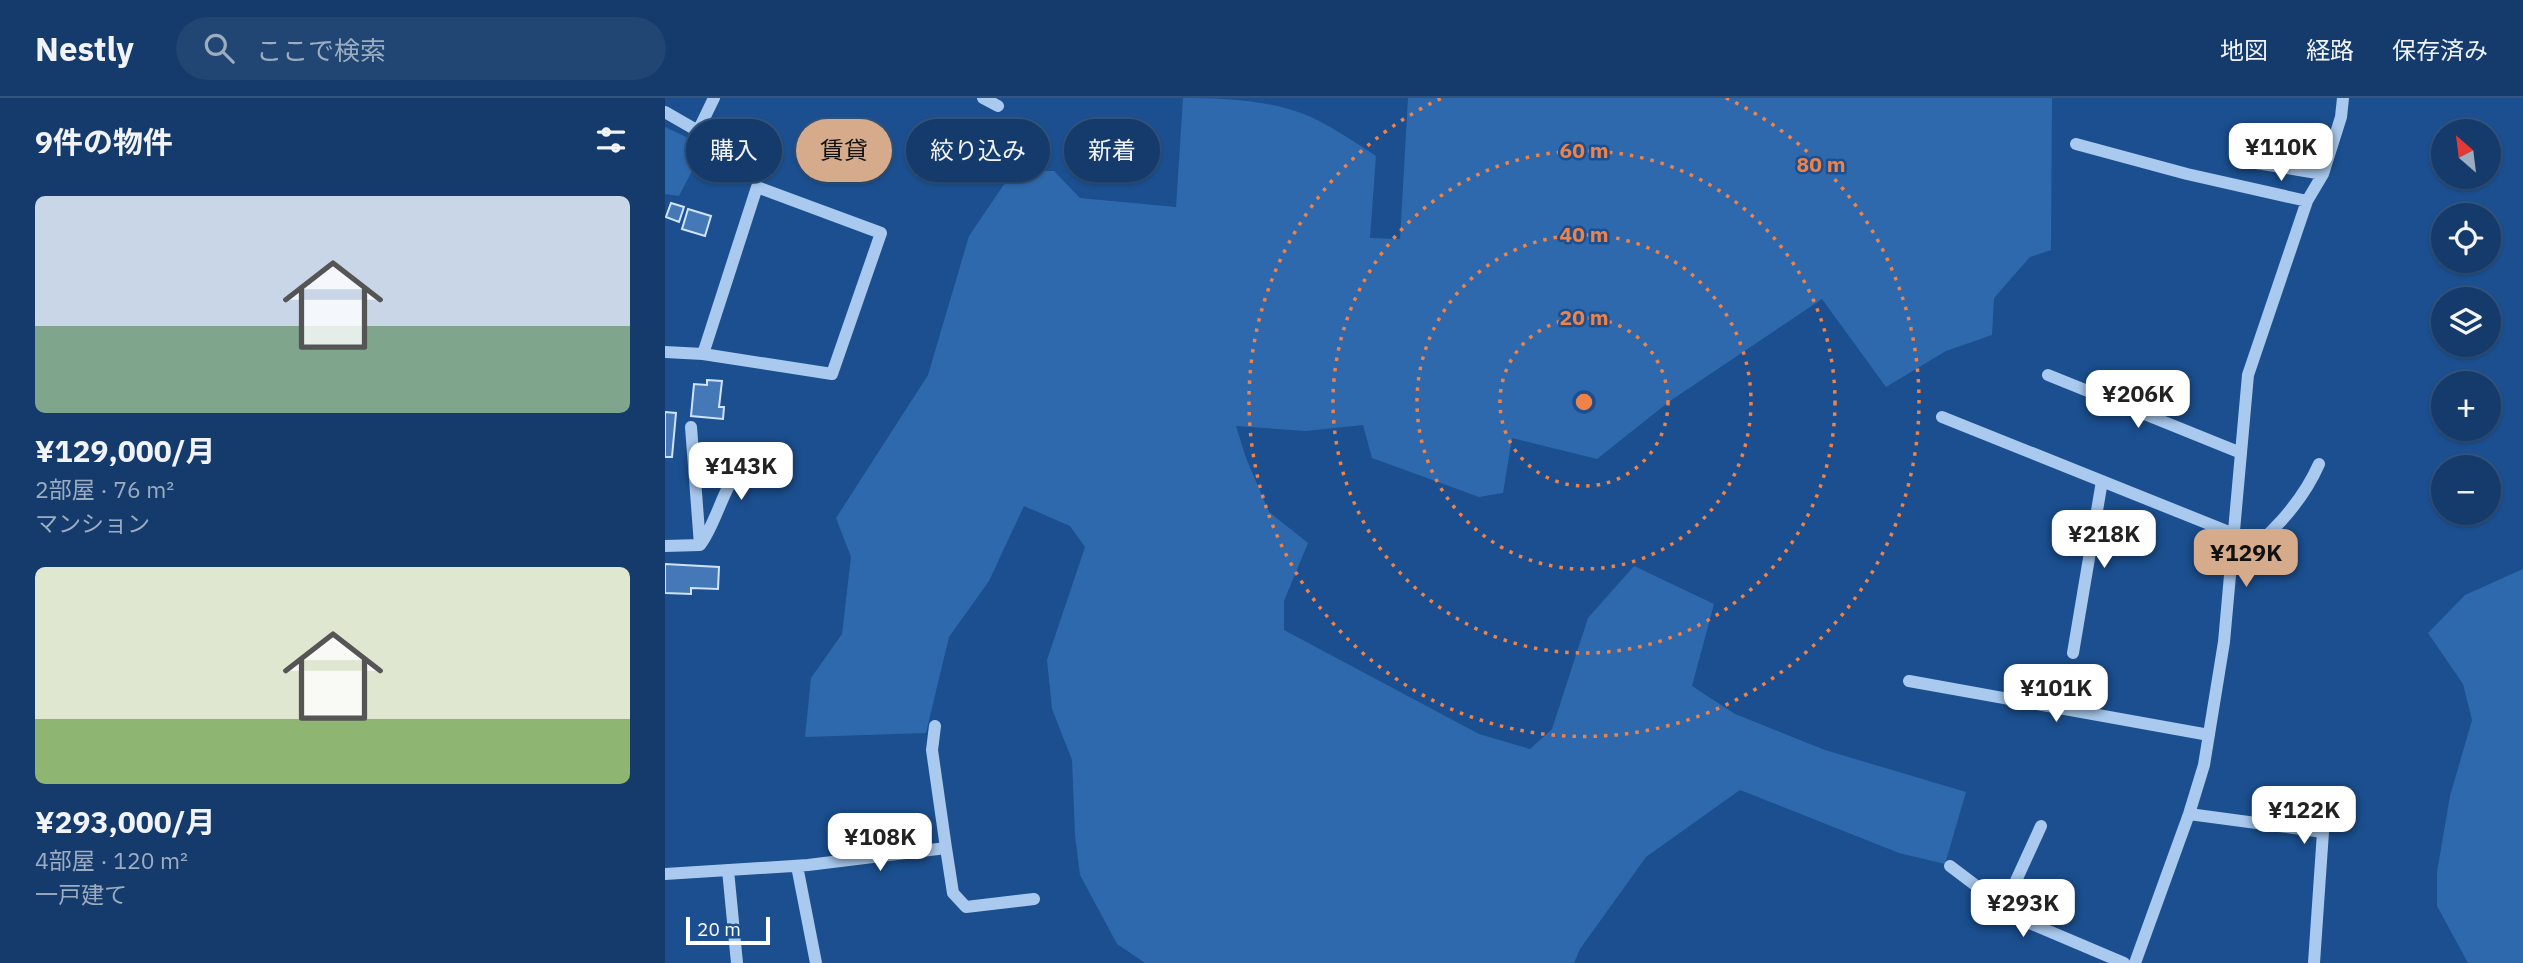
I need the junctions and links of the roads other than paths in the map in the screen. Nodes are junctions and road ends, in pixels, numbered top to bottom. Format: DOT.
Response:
graph roads {
  1 [pos="714,98"];
  2 [pos="983,98"];
  3 [pos="2343,98"];
  4 [pos="998,106"];
  5 [pos="665,112"];
  6 [pos="2076,144"];
  7 [pos="2244,161"];
  8 [pos="2323,174"];
  9 [pos="2307,201"];
  10 [pos="665,352"];
  11 [pos="703,354"];
  12 [pos="2048,376"];
  13 [pos="1943,417"];
  14 [pos="691,427"];
  15 [pos="2241,453"];
  16 [pos="783,455"];
  17 [pos="2319,464"];
  18 [pos="2102,481"];
  19 [pos="2234,534"];
  20 [pos="700,545"];
  21 [pos="665,546"];
  22 [pos="2231,567"];
  23 [pos="2073,653"];
  24 [pos="1909,681"];
  25 [pos="935,726"];
  26 [pos="2209,735"];
  27 [pos="2189,814"];
  28 [pos="2041,826"];
  29 [pos="946,848"];
  30 [pos="797,866"];
  31 [pos="1950,866"];
  32 [pos="728,870"];
  33 [pos="665,874"];
  34 [pos="1034,899"];
  35 [pos="2004,907"];
  36 [pos="737,963"];
  37 [pos="815,963"];
  38 [pos="2124,963"];
  39 [pos="2135,963"];
  40 [pos="2314,963"];
  1 -- 5 [label="street"];
  2 -- 4 [label="street"];
  3 -- 8 [label="street"];
  6 -- 9 [label="street"];
  7 -- 8 [label="street"];
  8 -- 9 [label="street"];
  9 -- 15 [label="street"];
  10 -- 11 [label="street"];
  11 -- 11 [label="street"];
  12 -- 15 [label="street"];
  13 -- 18 [label="street"];
  14 -- 20 [label="street"];
  15 -- 19 [label="street"];
  16 -- 20 [label="street"];
  17 -- 22 [label="street"];
  18 -- 19 [label="street"];
  18 -- 23 [label="street"];
  19 -- 22 [label="street"];
  20 -- 21 [label="street"];
  22 -- 26 [label="street"];
  24 -- 26 [label="street"];
  25 -- 29 [label="street"];
  26 -- 27 [label="street"];
  27 -- 39 [label="street"];
  27 -- 40 [label="street"];
  28 -- 35 [label="street"];
  29 -- 30 [label="street"];
  29 -- 34 [label="street"];
  30 -- 32 [label="street"];
  30 -- 37 [label="street"];
  31 -- 35 [label="street"];
  32 -- 33 [label="street"];
  32 -- 36 [label="street"];
  35 -- 38 [label="street"];
}
